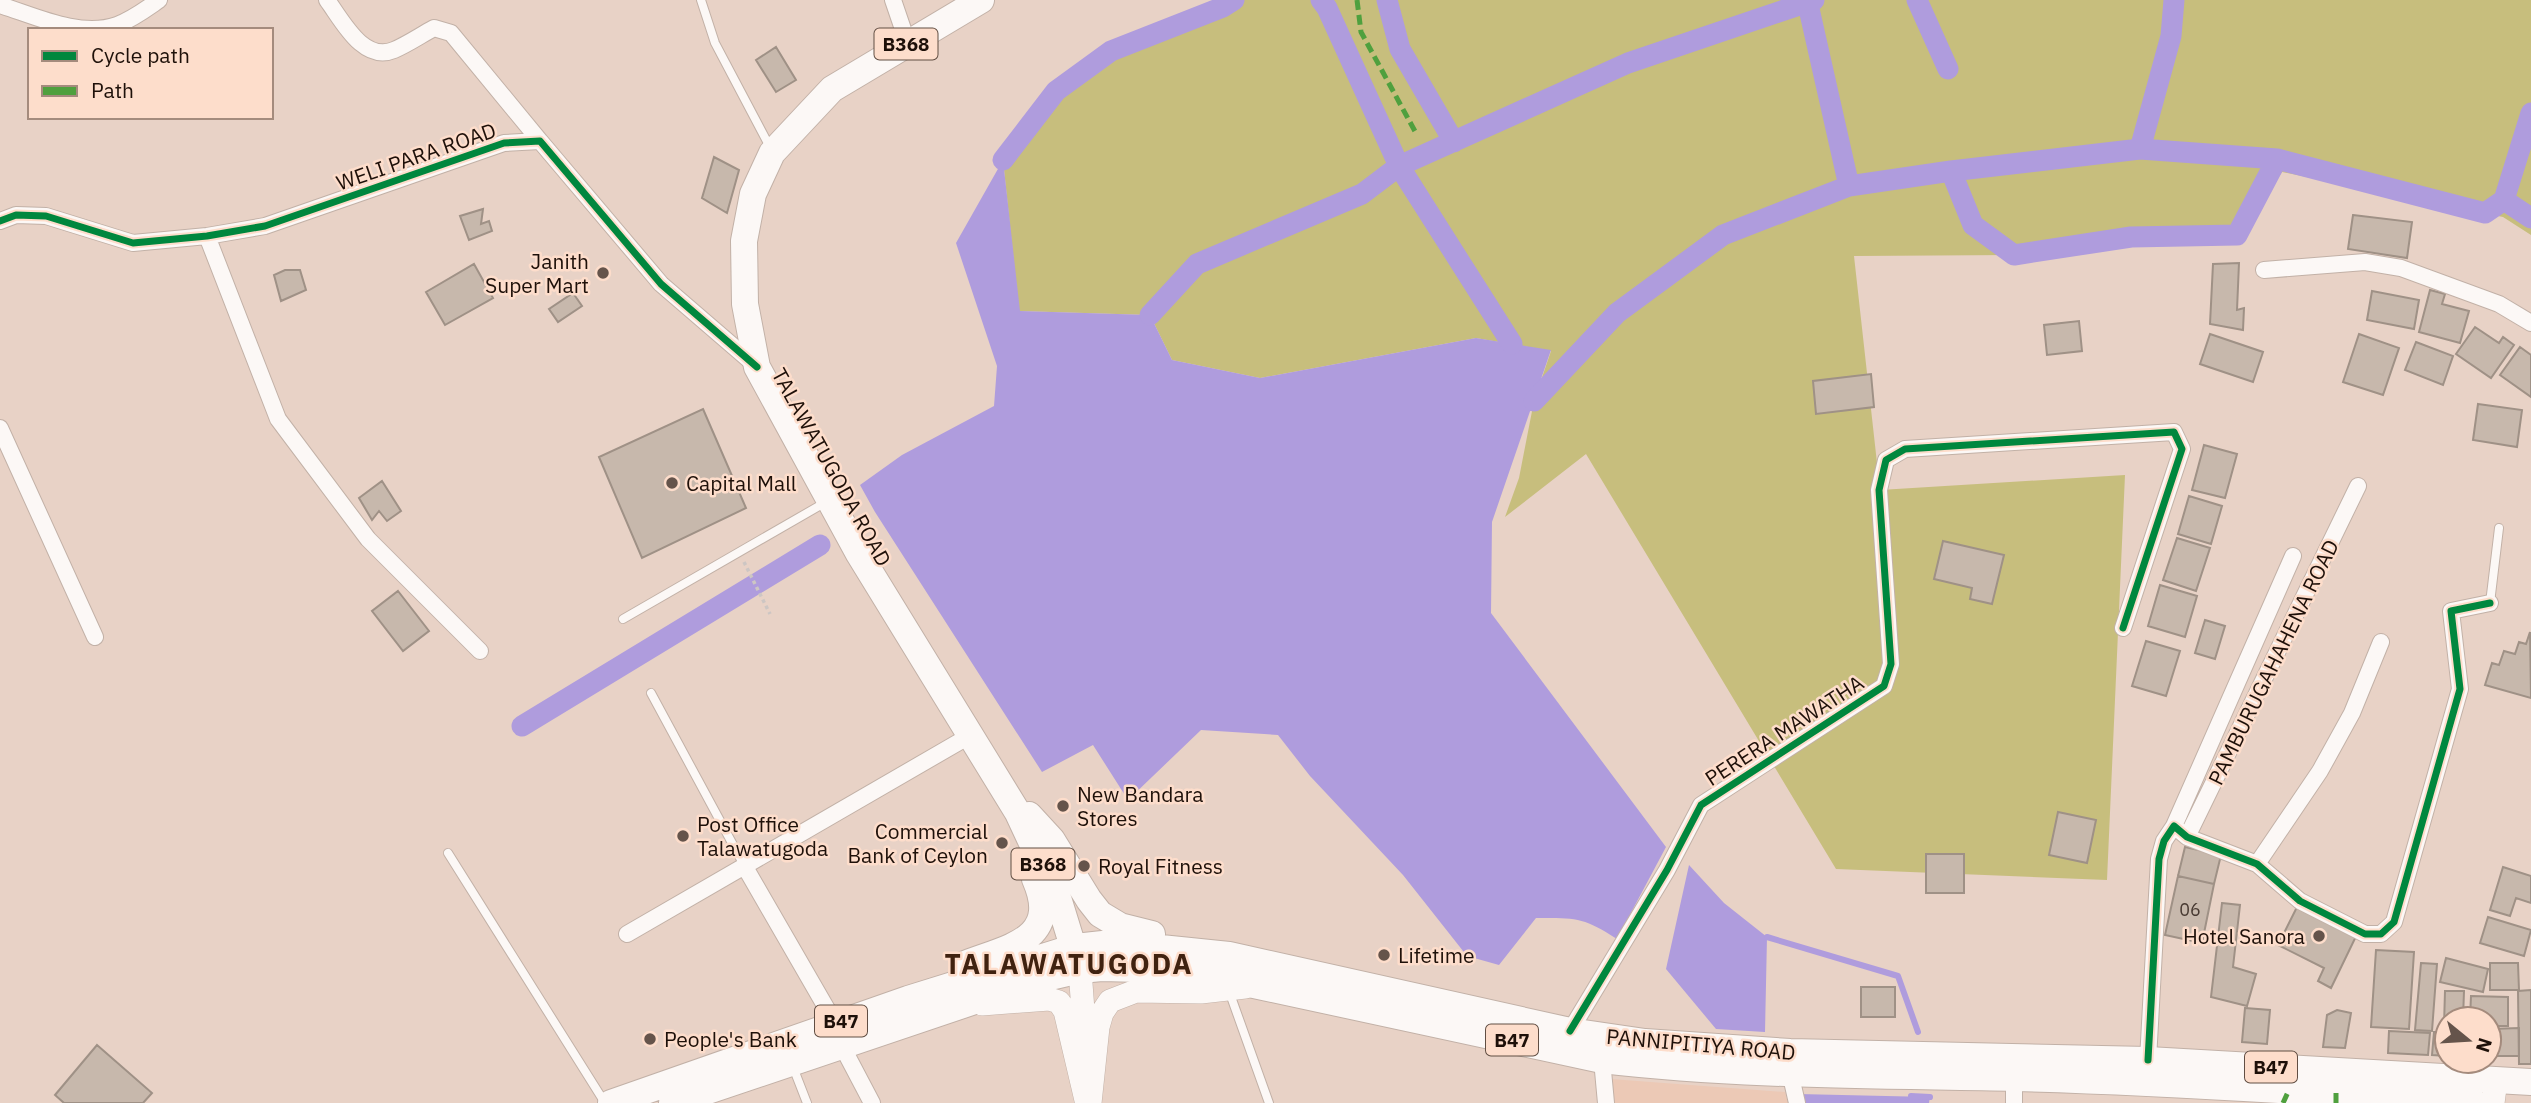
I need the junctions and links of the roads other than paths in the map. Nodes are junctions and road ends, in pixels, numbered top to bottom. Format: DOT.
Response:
graph roads {
  1 [pos="159,0"];
  2 [pos="327,0"];
  3 [pos="701,0"];
  4 [pos="892,0"];
  5 [pos="981,0"];
  6 [pos="0,5"];
  7 [pos="908,44"];
  8 [pos="540,141"];
  9 [pos="772,153"];
  10 [pos="0,222"];
  11 [pos="207,236"];
  12 [pos="2264,270"];
  13 [pos="2531,323"];
  14 [pos="757,367"];
  15 [pos="0,428"];
  16 [pos="2358,486"];
  17 [pos="828,501"];
  18 [pos="2499,528"];
  19 [pos="2293,556"];
  20 [pos="2490,603"];
  21 [pos="623,620"];
  22 [pos="2123,628"];
  23 [pos="95,637"];
  24 [pos="2381,642"];
  25 [pos="480,651"];
  26 [pos="651,693"];
  27 [pos="971,735"];
  28 [pos="1002,785"];
  29 [pos="2174,825"];
  30 [pos="2187,837"];
  31 [pos="448,853"];
  32 [pos="2257,864"];
  33 [pos="745,867"];
  34 [pos="627,934"];
  35 [pos="1210,953"];
  36 [pos="1077,958"];
  37 [pos="1227,984"];
  38 [pos="908,999"];
  39 [pos="956,1006"];
  40 [pos="1570,1031"];
  41 [pos="838,1034"];
  42 [pos="1602,1060"];
  43 [pos="2148,1060"];
  44 [pos="791,1063"];
  45 [pos="1789,1063"];
  46 [pos="2531,1082"];
  47 [pos="2014,1091"];
  48 [pos="2495,1092"];
  49 [pos="2286,1096"];
  50 [pos="704,1098"];
  51 [pos="2336,1098"];
  52 [pos="605,1103"];
  53 [pos="611,1103"];
  54 [pos="672,1103"];
  55 [pos="807,1103"];
  56 [pos="872,1103"];
  57 [pos="1088,1103"];
  58 [pos="1269,1103"];
  59 [pos="1606,1103"];
  60 [pos="1797,1103"];
  61 [pos="2475,1103"];
  1 -- 6 [label="street"];
  2 -- 8 [label="street"];
  3 -- 9 [label="lane"];
  4 -- 7 [label="street"];
  5 -- 7 [label="main road, TALAWATUGODA ROAD / B368"];
  7 -- 9 [label="main road, TALAWATUGODA ROAD / B368"];
  8 -- 11 [label="street, WELI PARA ROAD"];
  8 -- 14 [label="street"];
  9 -- 14 [label="main road, TALAWATUGODA ROAD / B368"];
  10 -- 11 [label="street, WELI PARA ROAD"];
  11 -- 25 [label="street"];
  12 -- 13 [label="street"];
  14 -- 17 [label="main road, TALAWATUGODA ROAD / B368"];
  15 -- 23 [label="street"];
  16 -- 30 [label="street, PAMBURUGAHAHENA ROAD"];
  17 -- 21 [label="lane"];
  17 -- 27 [label="main road, TALAWATUGODA ROAD / B368"];
  18 -- 20 [label="lane"];
  19 -- 29 [label="street, PAMBURUGAHAHENA ROAD"];
  20 -- 32 [label="street"];
  22 -- 40 [label="street, PERERA MAWATHA"];
  24 -- 32 [label="street"];
  26 -- 33 [label="lane"];
  27 -- 28 [label="main road, TALAWATUGODA ROAD / B368"];
  27 -- 33 [label="street"];
  28 -- 35 [label="main road"];
  28 -- 36 [label="main road, TALAWATUGODA ROAD / B368"];
  28 -- 38 [label="main road"];
  29 -- 30 [label="street"];
  29 -- 43 [label="street, PAMBURUGAHAHENA ROAD"];
  30 -- 32 [label="street"];
  31 -- 52 [label="lane"];
  33 -- 34 [label="street"];
  33 -- 41 [label="street"];
  35 -- 36 [label="main road, PANNIPITIYA ROAD / B47"];
  35 -- 40 [label="main road, PANNIPITIYA ROAD / B47"];
  36 -- 37 [label="main road, PANNIPITIYA ROAD / B47"];
  36 -- 38 [label="main road, PANNIPITIYA ROAD / B47"];
  36 -- 39 [label="main road, PANNIPITIYA ROAD / B47"];
  36 -- 57 [label="main road"];
  37 -- 42 [label="main road, PANNIPITIYA ROAD / B47"];
  37 -- 57 [label="main road"];
  37 -- 58 [label="lane"];
  38 -- 41 [label="main road, PANNIPITIYA ROAD / B47"];
  39 -- 41 [label="main road, PANNIPITIYA ROAD / B47"];
  39 -- 57 [label="main road"];
  40 -- 45 [label="main road, PANNIPITIYA ROAD / B47"];
  41 -- 44 [label="main road, PANNIPITIYA ROAD / B47"];
  41 -- 53 [label="main road, PANNIPITIYA ROAD / B47"];
  41 -- 56 [label="street"];
  42 -- 45 [label="main road, PANNIPITIYA ROAD / B47"];
  42 -- 59 [label="street"];
  43 -- 45 [label="main road, PANNIPITIYA ROAD / B47"];
  43 -- 48 [label="main road, PANNIPITIYA ROAD / B47"];
  44 -- 50 [label="main road, PANNIPITIYA ROAD / B47"];
  44 -- 55 [label="lane"];
  45 -- 47 [label="main road, PANNIPITIYA ROAD / B47"];
  45 -- 60 [label="street"];
  46 -- 48 [label="main road, PANNIPITIYA ROAD / B47"];
  47 -- 49 [label="main road, PANNIPITIYA ROAD / B47"];
  49 -- 51 [label="main road, PANNIPITIYA ROAD / B47"];
  50 -- 54 [label="main road, PANNIPITIYA ROAD / B47"];
  51 -- 61 [label="main road, PANNIPITIYA ROAD / B47"];
}
